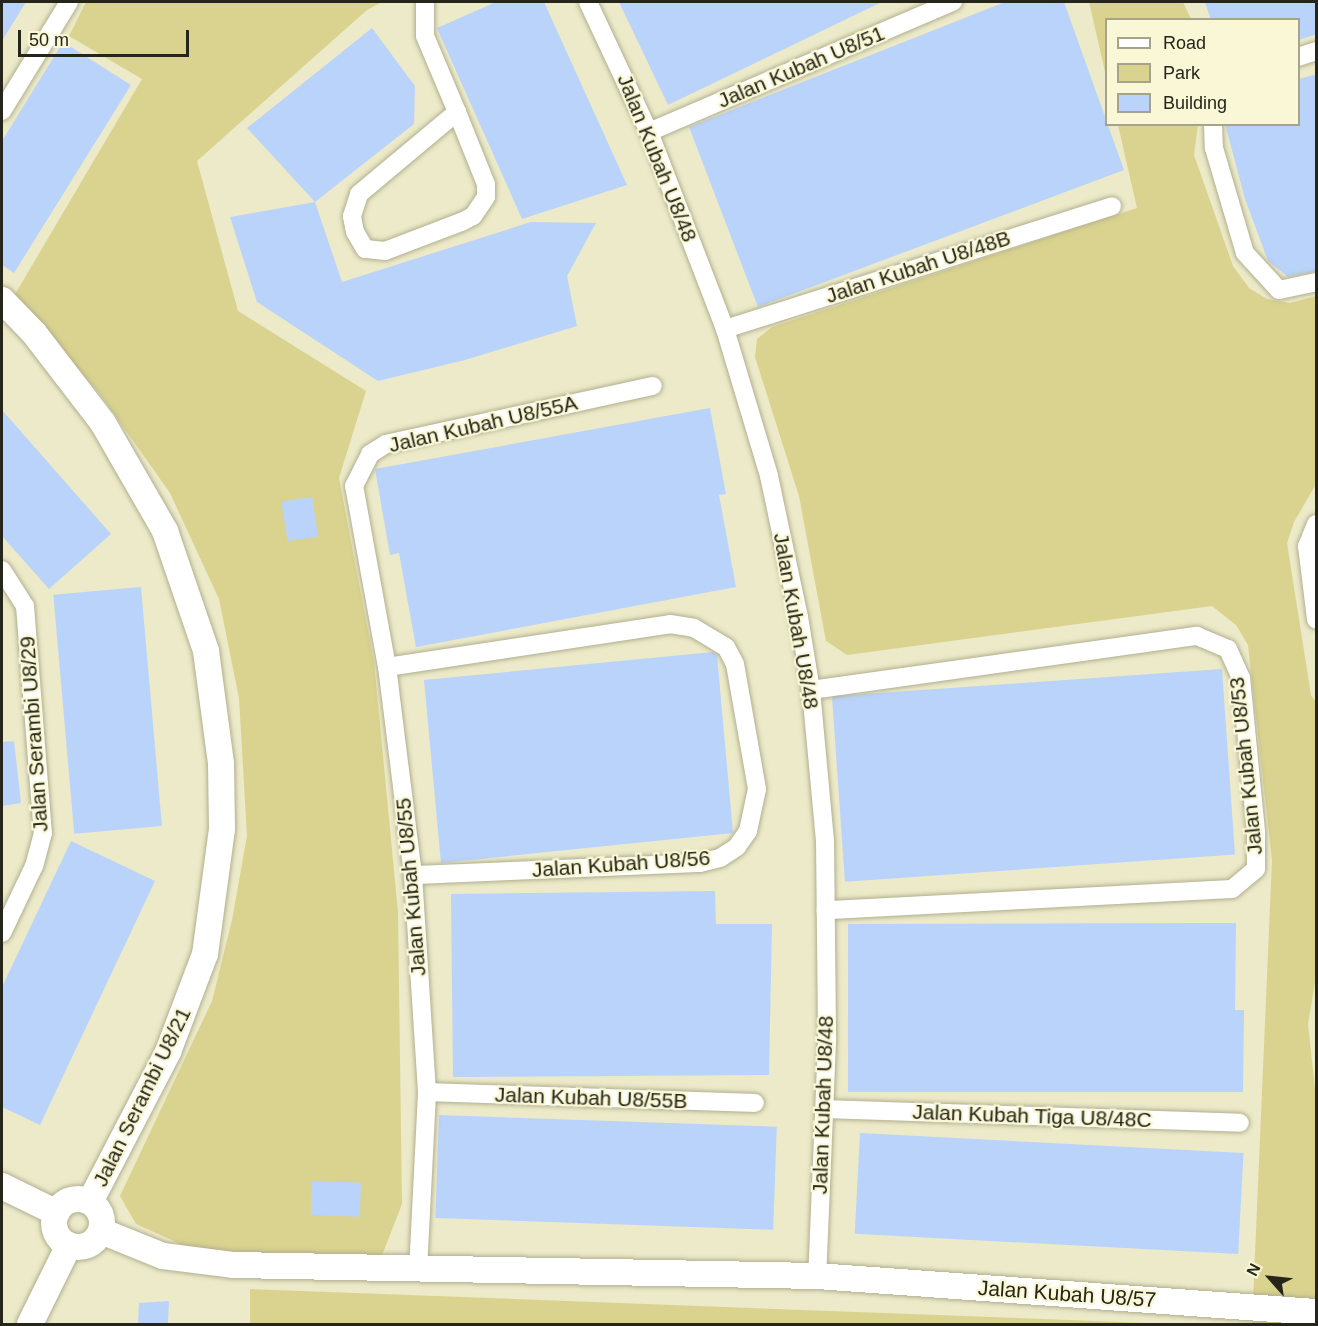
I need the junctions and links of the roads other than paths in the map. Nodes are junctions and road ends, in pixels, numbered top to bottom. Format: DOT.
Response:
graph roads {
  1 [pos="69,2"];
  2 [pos="425,2"];
  3 [pos="588,2"];
  4 [pos="953,2"];
  5 [pos="1317,51"];
  6 [pos="1300,57"];
  7 [pos="2,111"];
  8 [pos="457,112"];
  9 [pos="1212,126"];
  10 [pos="649,132"];
  11 [pos="1112,206"];
  12 [pos="1317,282"];
  13 [pos="2,300"];
  14 [pos="725,328"];
  15 [pos="653,386"];
  16 [pos="355,507"];
  17 [pos="1317,524"];
  18 [pos="2,570"];
  19 [pos="1317,619"];
  20 [pos="387,668"];
  21 [pos="811,690"];
  22 [pos="413,875"];
  23 [pos="826,910"];
  24 [pos="2,933"];
  25 [pos="427,1092"];
  26 [pos="755,1103"];
  27 [pos="825,1110"];
  28 [pos="1240,1123"];
  29 [pos="2,1186"];
  30 [pos="90,1202"];
  31 [pos="57,1212"];
  32 [pos="101,1231"];
  33 [pos="69,1245"];
  34 [pos="418,1271"];
  35 [pos="817,1276"];
  36 [pos="1317,1312"];
  37 [pos="30,1324"];
  1 -- 7 [label="street"];
  2 -- 8 [label="street"];
  3 -- 10 [label="street, Jalan Kubah U8/48"];
  4 -- 10 [label="street, Jalan Kubah U8/51"];
  5 -- 6 [label="street"];
  8 -- 8 [label="street"];
  9 -- 12 [label="street"];
  10 -- 14 [label="street, Jalan Kubah U8/48"];
  11 -- 14 [label="street, Jalan Kubah U8/48B"];
  13 -- 30 [label="street, Jalan Serambi U8/21"];
  14 -- 21 [label="street, Jalan Kubah U8/48"];
  15 -- 16 [label="street, Jalan Kubah U8/55A"];
  16 -- 20 [label="street, Jalan Kubah U8/55"];
  17 -- 19 [label="street"];
  18 -- 24 [label="street, Jalan Serambi U8/29"];
  20 -- 22 [label="street, Jalan Kubah U8/55"];
  20 -- 22 [label="street, Jalan Kubah U8/56"];
  21 -- 23 [label="street, Jalan Kubah U8/48"];
  21 -- 23 [label="street, Jalan Kubah U8/53"];
  22 -- 25 [label="street, Jalan Kubah U8/55"];
  23 -- 27 [label="street, Jalan Kubah U8/48"];
  25 -- 26 [label="street, Jalan Kubah U8/55B"];
  25 -- 34 [label="street, Jalan Kubah U8/55"];
  27 -- 28 [label="street, Jalan Kubah Tiga U8/48C"];
  27 -- 35 [label="street, Jalan Kubah U8/48"];
  29 -- 31 [label="street"];
  30 -- 31 [label="street"];
  30 -- 32 [label="street"];
  31 -- 33 [label="street"];
  32 -- 33 [label="street"];
  32 -- 34 [label="street, Jalan Kubah U8/57"];
  33 -- 37 [label="street"];
  34 -- 35 [label="street, Jalan Kubah U8/57"];
  35 -- 36 [label="street, Jalan Kubah U8/57"];
}
